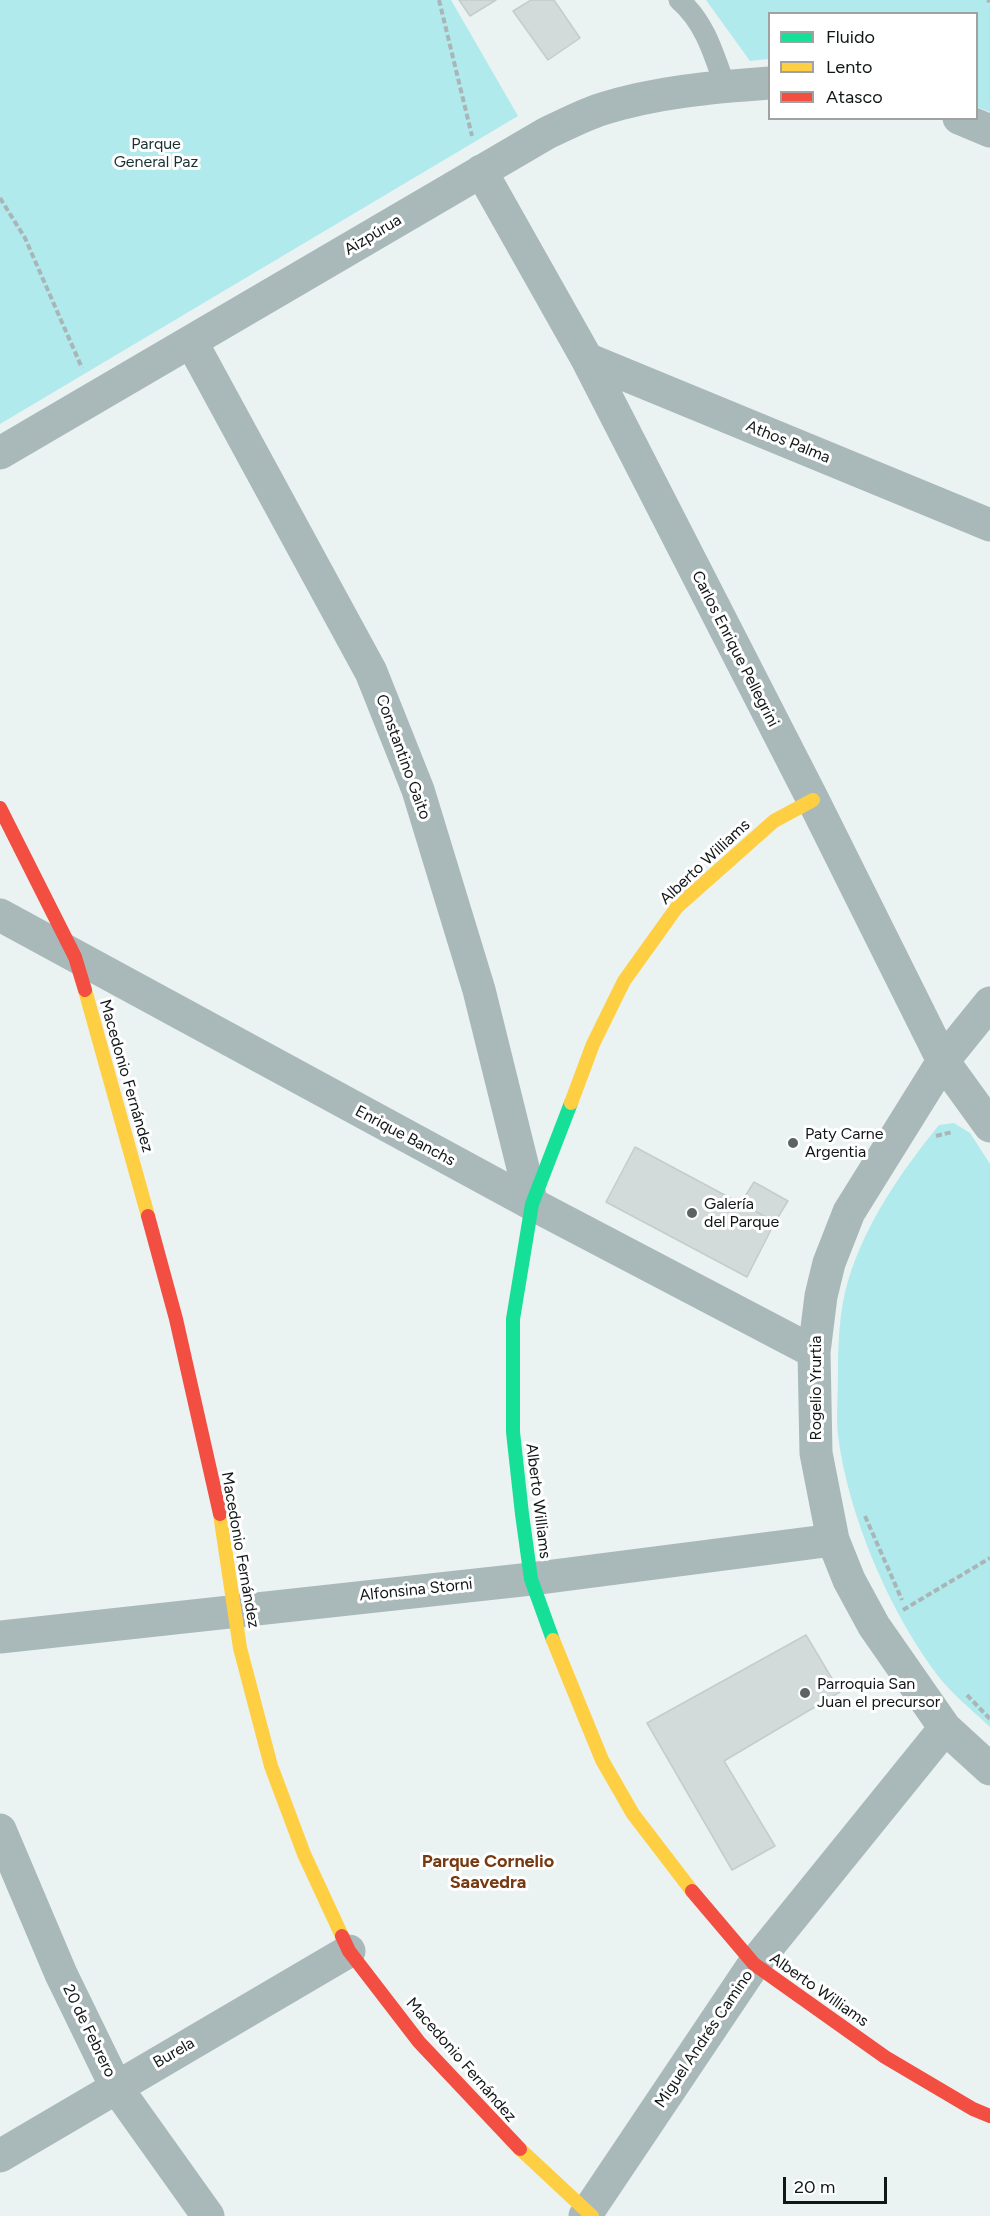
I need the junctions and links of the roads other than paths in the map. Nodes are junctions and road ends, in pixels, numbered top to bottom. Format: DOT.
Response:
graph roads {
  1 [pos="680,0"];
  2 [pos="768,83"];
  3 [pos="725,86"];
  4 [pos="964,120"];
  5 [pos="990,131"];
  6 [pos="481,171"];
  7 [pos="192,343"];
  8 [pos="587,359"];
  9 [pos="0,453"];
  10 [pos="990,525"];
  11 [pos="813,800"];
  12 [pos="0,808"];
  13 [pos="0,915"];
  14 [pos="75,957"];
  15 [pos="990,1003"];
  16 [pos="944,1062"];
  17 [pos="985,1119"];
  18 [pos="532,1204"];
  19 [pos="814,1352"];
  20 [pos="832,1540"];
  21 [pos="531,1579"];
  22 [pos="235,1611"];
  23 [pos="0,1637"];
  24 [pos="945,1728"];
  25 [pos="990,1769"];
  26 [pos="0,1830"];
  27 [pos="349,1951"];
  28 [pos="754,1964"];
  29 [pos="116,2087"];
  30 [pos="990,2116"];
  31 [pos="0,2156"];
  32 [pos="589,2215"];
  33 [pos="208,2216"];
  1 -- 3 [label="lane"];
  2 -- 3 [label="street, Aizpúrua"];
  3 -- 6 [label="street, Aizpúrua"];
  4 -- 5 [label="street"];
  6 -- 7 [label="street, Aizpúrua"];
  6 -- 8 [label="street, Carlos Enrique Pellegrini"];
  7 -- 9 [label="street, Aizpúrua"];
  7 -- 18 [label="street, Constantino Gaito"];
  8 -- 10 [label="street, Athos Palma"];
  8 -- 11 [label="street, Carlos Enrique Pellegrini"];
  11 -- 16 [label="street, Carlos Enrique Pellegrini"];
  11 -- 18 [label="street, Alberto Williams"];
  12 -- 14 [label="street, Macedonio Fernández"];
  13 -- 14 [label="street, Enrique Banchs"];
  14 -- 18 [label="street, Enrique Banchs"];
  14 -- 22 [label="street, Macedonio Fernández"];
  15 -- 16 [label="street, Rogelio Yrurtia"];
  16 -- 17 [label="street, Carlos Enrique Pellegrini"];
  16 -- 19 [label="street, Rogelio Yrurtia"];
  18 -- 19 [label="street, Enrique Banchs"];
  18 -- 21 [label="street, Alberto Williams"];
  19 -- 20 [label="street, Rogelio Yrurtia"];
  20 -- 21 [label="street, Alfonsina Storni"];
  20 -- 24 [label="street, Rogelio Yrurtia"];
  21 -- 22 [label="street, Alfonsina Storni"];
  21 -- 28 [label="street, Alberto Williams"];
  22 -- 23 [label="street, Alfonsina Storni"];
  22 -- 27 [label="street, Macedonio Fernández"];
  24 -- 25 [label="street, Rogelio Yrurtia"];
  24 -- 28 [label="street, Miguel Andrés Camino"];
  26 -- 29 [label="street, 20 de Febrero"];
  27 -- 29 [label="street, Burela"];
  27 -- 32 [label="street, Macedonio Fernández"];
  28 -- 30 [label="street, Alberto Williams"];
  28 -- 32 [label="street, Miguel Andrés Camino"];
  29 -- 31 [label="street, Burela"];
  29 -- 33 [label="street, 20 de Febrero"];
}
